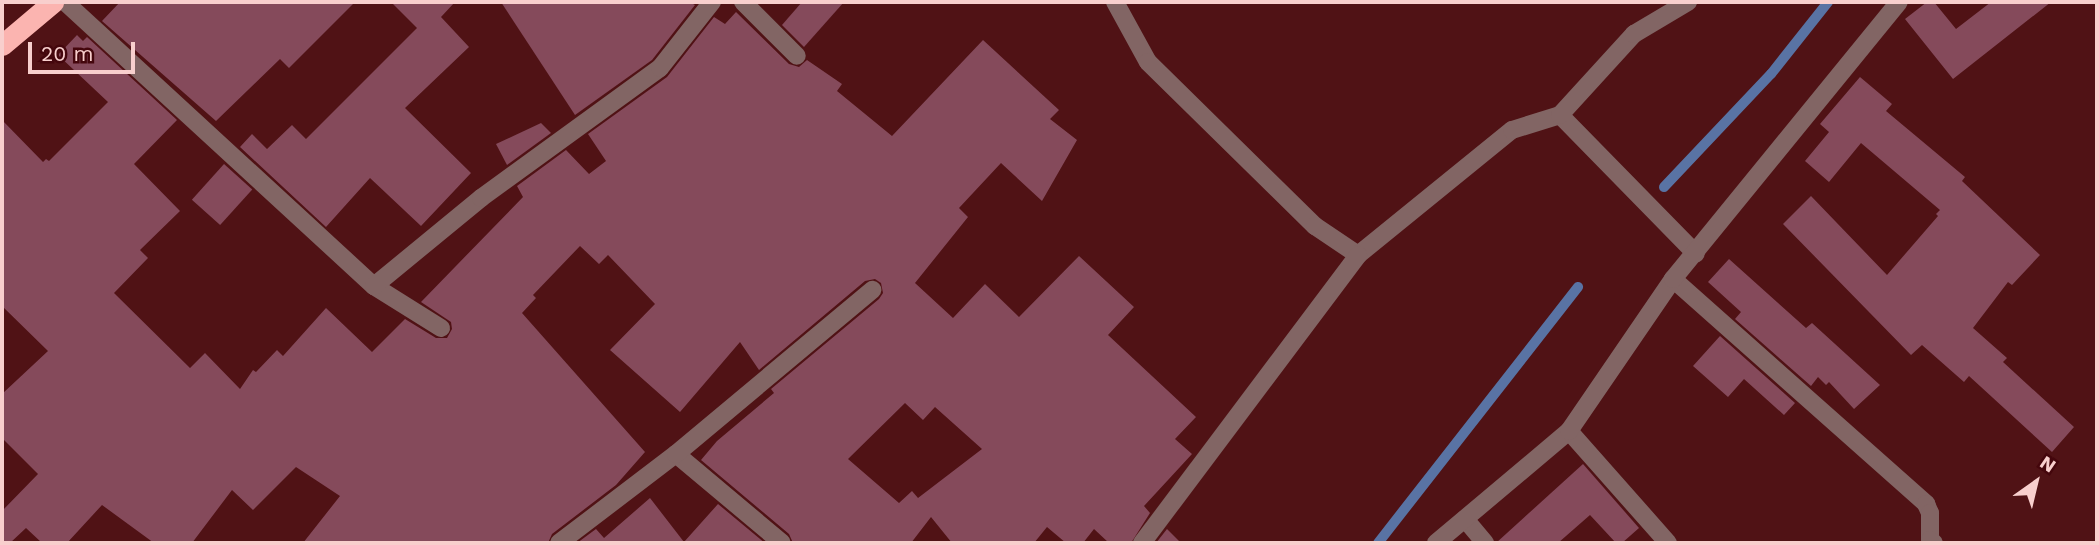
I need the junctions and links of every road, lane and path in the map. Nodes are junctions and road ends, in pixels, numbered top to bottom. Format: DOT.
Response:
graph roads {
  1 [pos="53,2"];
  2 [pos="65,2"];
  3 [pos="712,2"];
  4 [pos="743,2"];
  5 [pos="1115,2"];
  6 [pos="1688,2"];
  7 [pos="1899,2"];
  8 [pos="2,46"];
  9 [pos="797,56"];
  10 [pos="1560,115"];
  11 [pos="1696,254"];
  12 [pos="1358,255"];
  13 [pos="1673,279"];
  14 [pos="374,286"];
  15 [pos="872,290"];
  16 [pos="441,328"];
  17 [pos="1569,431"];
  18 [pos="676,454"];
  19 [pos="1465,519"];
  20 [pos="559,543"];
  21 [pos="782,543"];
  22 [pos="1142,543"];
  23 [pos="1436,543"];
  24 [pos="1485,543"];
  25 [pos="1668,543"];
  26 [pos="1934,543"];
  1 -- 8 [label="highway"];
  2 -- 14 [label="street"];
  3 -- 14 [label="street"];
  4 -- 9 [label="street"];
  5 -- 12 [label="street"];
  6 -- 10 [label="street"];
  7 -- 11 [label="street"];
  10 -- 11 [label="street"];
  10 -- 12 [label="street"];
  11 -- 13 [label="street"];
  12 -- 22 [label="street"];
  13 -- 17 [label="street"];
  13 -- 26 [label="street"];
  14 -- 16 [label="street"];
  15 -- 18 [label="street"];
  17 -- 19 [label="street"];
  17 -- 25 [label="street"];
  18 -- 20 [label="street"];
  18 -- 21 [label="street"];
  19 -- 23 [label="street"];
  19 -- 24 [label="street"];
}
